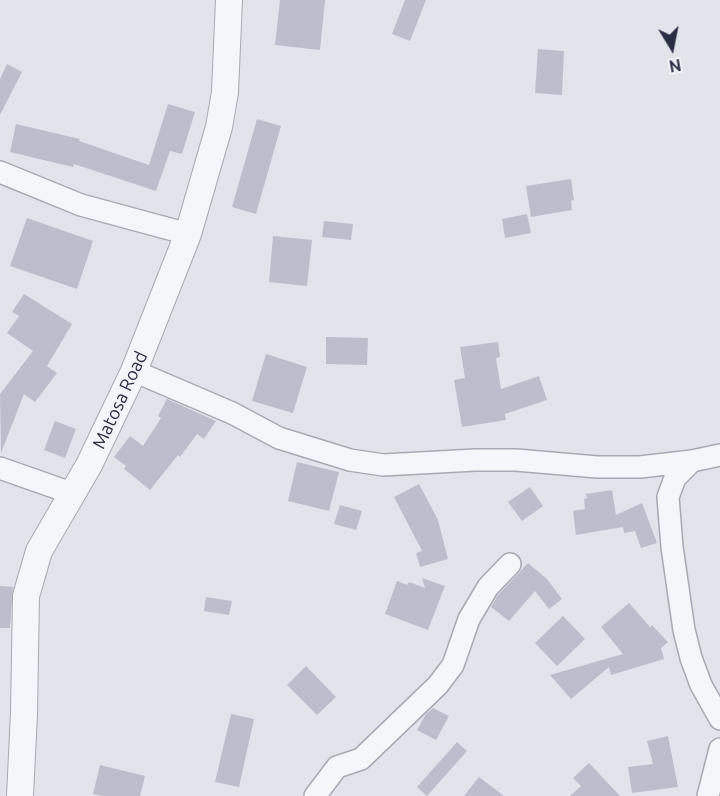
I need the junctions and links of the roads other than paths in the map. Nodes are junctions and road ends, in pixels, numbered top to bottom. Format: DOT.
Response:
graph roads {
  1 [pos="229,0"];
  2 [pos="0,172"];
  3 [pos="188,234"];
  4 [pos="134,371"];
  5 [pos="720,455"];
  6 [pos="692,460"];
  7 [pos="0,468"];
  8 [pos="71,493"];
  9 [pos="510,564"];
  10 [pos="720,719"];
  11 [pos="720,749"];
  12 [pos="20,796"];
  13 [pos="315,796"];
  14 [pos="708,796"];
  1 -- 3 [label="street, Matosa Road"];
  2 -- 3 [label="street"];
  3 -- 4 [label="street, Matosa Road"];
  4 -- 6 [label="street"];
  4 -- 8 [label="street, Matosa Road"];
  5 -- 6 [label="street"];
  6 -- 10 [label="street"];
  7 -- 8 [label="street"];
  8 -- 12 [label="street, Matosa Road"];
  9 -- 13 [label="street"];
  11 -- 14 [label="street"];
}
